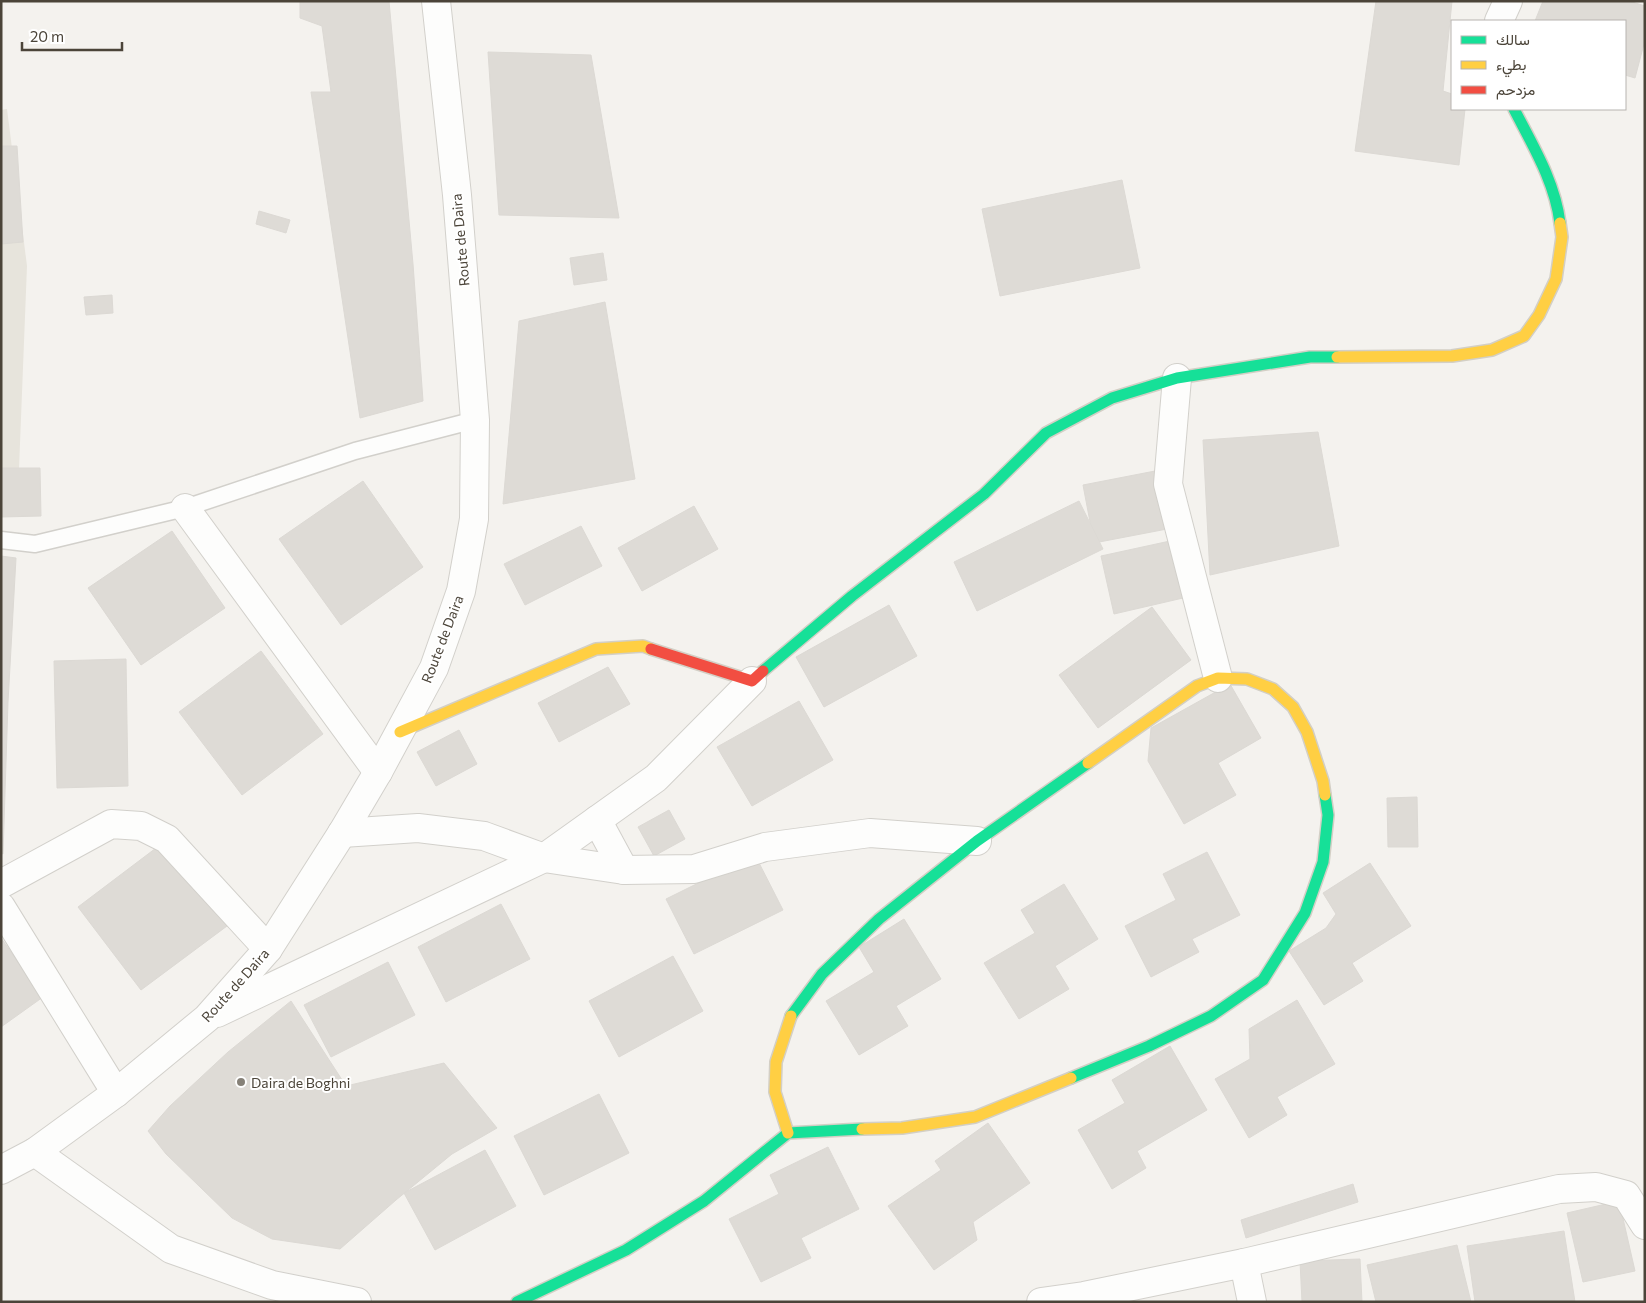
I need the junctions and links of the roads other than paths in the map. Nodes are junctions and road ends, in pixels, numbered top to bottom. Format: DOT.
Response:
graph roads {
  1 [pos="436,1"];
  2 [pos="1508,1"];
  3 [pos="1499,20"];
  4 [pos="1515,110"];
  5 [pos="1177,378"];
  6 [pos="475,420"];
  7 [pos="185,508"];
  8 [pos="1,540"];
  9 [pos="1218,678"];
  10 [pos="752,681"];
  11 [pos="400,732"];
  12 [pos="378,772"];
  13 [pos="597,820"];
  14 [pos="342,833"];
  15 [pos="977,841"];
  16 [pos="544,858"];
  17 [pos="624,870"];
  18 [pos="1,884"];
  19 [pos="1,907"];
  20 [pos="268,948"];
  21 [pos="207,1018"];
  22 [pos="116,1093"];
  23 [pos="788,1133"];
  24 [pos="35,1152"];
  25 [pos="1,1170"];
  26 [pos="1645,1225"];
  27 [pos="1244,1263"];
  28 [pos="357,1302"];
  29 [pos="517,1302"];
  30 [pos="1041,1302"];
  31 [pos="1252,1302"];
  1 -- 6 [label="street, Route de Daira"];
  2 -- 3 [label="street"];
  4 -- 5 [label="street"];
  5 -- 9 [label="street"];
  5 -- 10 [label="street"];
  6 -- 7 [label="lane"];
  6 -- 11 [label="street, Route de Daira"];
  7 -- 8 [label="lane"];
  7 -- 12 [label="street"];
  9 -- 15 [label="street"];
  9 -- 23 [label="street"];
  10 -- 11 [label="street"];
  10 -- 13 [label="street"];
  11 -- 12 [label="street, Route de Daira"];
  12 -- 14 [label="street, Route de Daira"];
  13 -- 16 [label="street"];
  13 -- 17 [label="street"];
  14 -- 16 [label="street"];
  14 -- 20 [label="street, Route de Daira"];
  15 -- 17 [label="street"];
  15 -- 23 [label="street"];
  16 -- 17 [label="street"];
  16 -- 21 [label="street"];
  18 -- 20 [label="street"];
  19 -- 22 [label="street"];
  20 -- 21 [label="street, Route de Daira"];
  21 -- 22 [label="street, Route de Daira"];
  22 -- 24 [label="street, Route de Daira"];
  23 -- 29 [label="street"];
  24 -- 25 [label="street, Route de Daira"];
  24 -- 28 [label="street"];
  26 -- 27 [label="street"];
  27 -- 30 [label="street"];
  27 -- 31 [label="street"];
}
